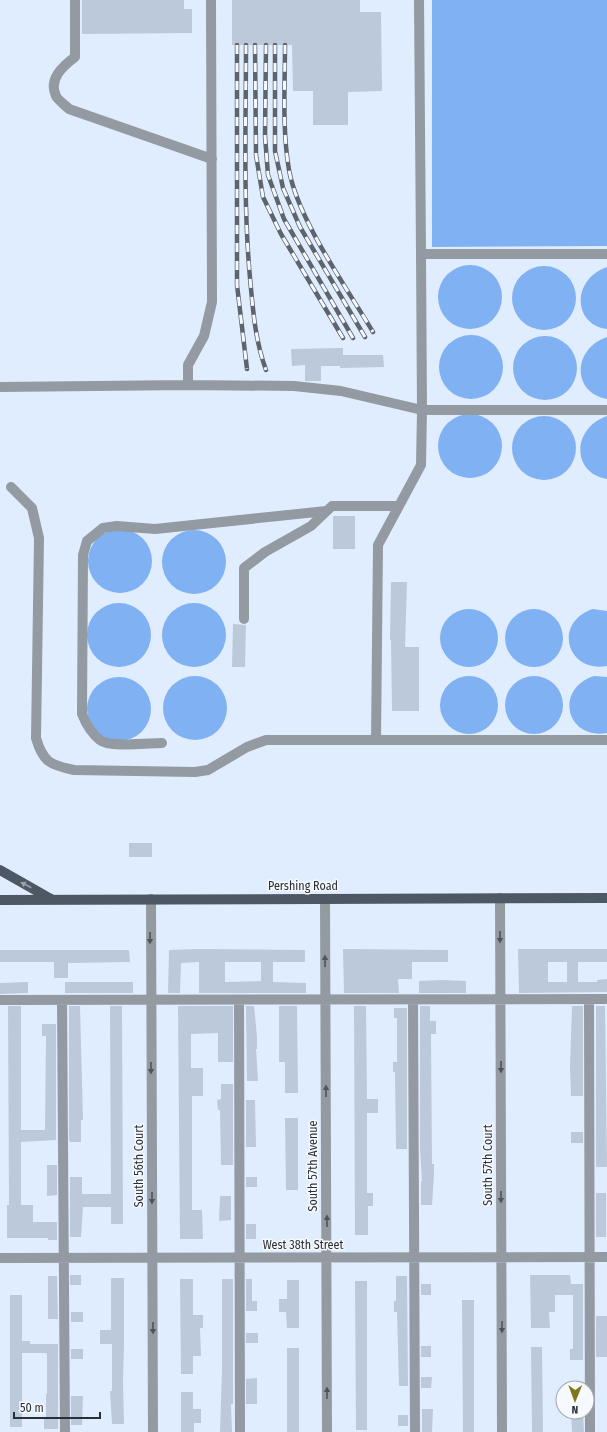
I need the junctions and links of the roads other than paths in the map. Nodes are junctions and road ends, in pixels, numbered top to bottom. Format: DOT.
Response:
graph roads {
  1 [pos="74,0"];
  2 [pos="211,0"];
  3 [pos="419,0"];
  4 [pos="212,159"];
  5 [pos="421,254"];
  6 [pos="607,254"];
  7 [pos="188,385"];
  8 [pos="0,387"];
  9 [pos="422,410"];
  10 [pos="607,410"];
  11 [pos="12,486"];
  12 [pos="399,506"];
  13 [pos="326,512"];
  14 [pos="244,619"];
  15 [pos="376,740"];
  16 [pos="607,740"];
  17 [pos="162,743"];
  18 [pos="0,870"];
  19 [pos="500,898"];
  20 [pos="607,898"];
  21 [pos="151,899"];
  22 [pos="325,899"];
  23 [pos="0,900"];
  24 [pos="53,900"];
  25 [pos="500,999"];
  26 [pos="589,999"];
  27 [pos="607,999"];
  28 [pos="0,1000"];
  29 [pos="62,1000"];
  30 [pos="150,1000"];
  31 [pos="239,1000"];
  32 [pos="325,1000"];
  33 [pos="413,1000"];
  34 [pos="502,1257"];
  35 [pos="589,1257"];
  36 [pos="607,1257"];
  37 [pos="0,1258"];
  38 [pos="65,1258"];
  39 [pos="152,1258"];
  40 [pos="240,1258"];
  41 [pos="327,1258"];
  42 [pos="414,1258"];
  43 [pos="65,1432"];
  44 [pos="153,1432"];
  45 [pos="240,1432"];
  46 [pos="327,1432"];
  47 [pos="414,1432"];
  48 [pos="502,1432"];
  49 [pos="590,1432"];
  1 -- 4 [label="street"];
  2 -- 4 [label="street"];
  3 -- 5 [label="street"];
  4 -- 7 [label="street"];
  5 -- 6 [label="street"];
  5 -- 9 [label="street"];
  7 -- 8 [label="street"];
  7 -- 9 [label="street"];
  9 -- 10 [label="street"];
  9 -- 12 [label="street"];
  11 -- 15 [label="street"];
  12 -- 13 [label="street"];
  12 -- 15 [label="street"];
  13 -- 14 [label="street"];
  13 -- 17 [label="street"];
  15 -- 16 [label="street"];
  24 -- 18 [label="main road, one-way"];
  19 -- 20 [label="main road, Pershing Road"];
  19 -- 22 [label="main road, Pershing Road"];
  19 -- 25 [label="street, South 57th Court, one-way"];
  21 -- 22 [label="main road, Pershing Road"];
  21 -- 24 [label="main road, Pershing Road"];
  21 -- 30 [label="street, South 56th Court, one-way"];
  32 -- 22 [label="street, South 57th Avenue, one-way"];
  23 -- 24 [label="main road, Pershing Road"];
  25 -- 26 [label="street"];
  25 -- 33 [label="street"];
  25 -- 34 [label="street, South 57th Court, one-way"];
  26 -- 27 [label="street"];
  26 -- 35 [label="street"];
  28 -- 29 [label="street"];
  29 -- 30 [label="street"];
  29 -- 38 [label="street"];
  30 -- 31 [label="street"];
  30 -- 39 [label="street, South 56th Court, one-way"];
  31 -- 32 [label="street"];
  31 -- 40 [label="street"];
  32 -- 33 [label="street"];
  41 -- 32 [label="street, South 57th Avenue, one-way"];
  33 -- 42 [label="street"];
  34 -- 35 [label="street, West 38th Street"];
  34 -- 42 [label="street, West 38th Street"];
  34 -- 48 [label="street, South 57th Court, one-way"];
  35 -- 36 [label="street, West 38th Street"];
  35 -- 49 [label="street"];
  37 -- 38 [label="street, West 38th Street"];
  38 -- 39 [label="street, West 38th Street"];
  38 -- 43 [label="street"];
  39 -- 40 [label="street, West 38th Street"];
  39 -- 44 [label="street, South 56th Court, one-way"];
  40 -- 41 [label="street, West 38th Street"];
  40 -- 45 [label="street"];
  41 -- 42 [label="street, West 38th Street"];
  46 -- 41 [label="street, South 57th Avenue, one-way"];
  42 -- 47 [label="street"];
}
